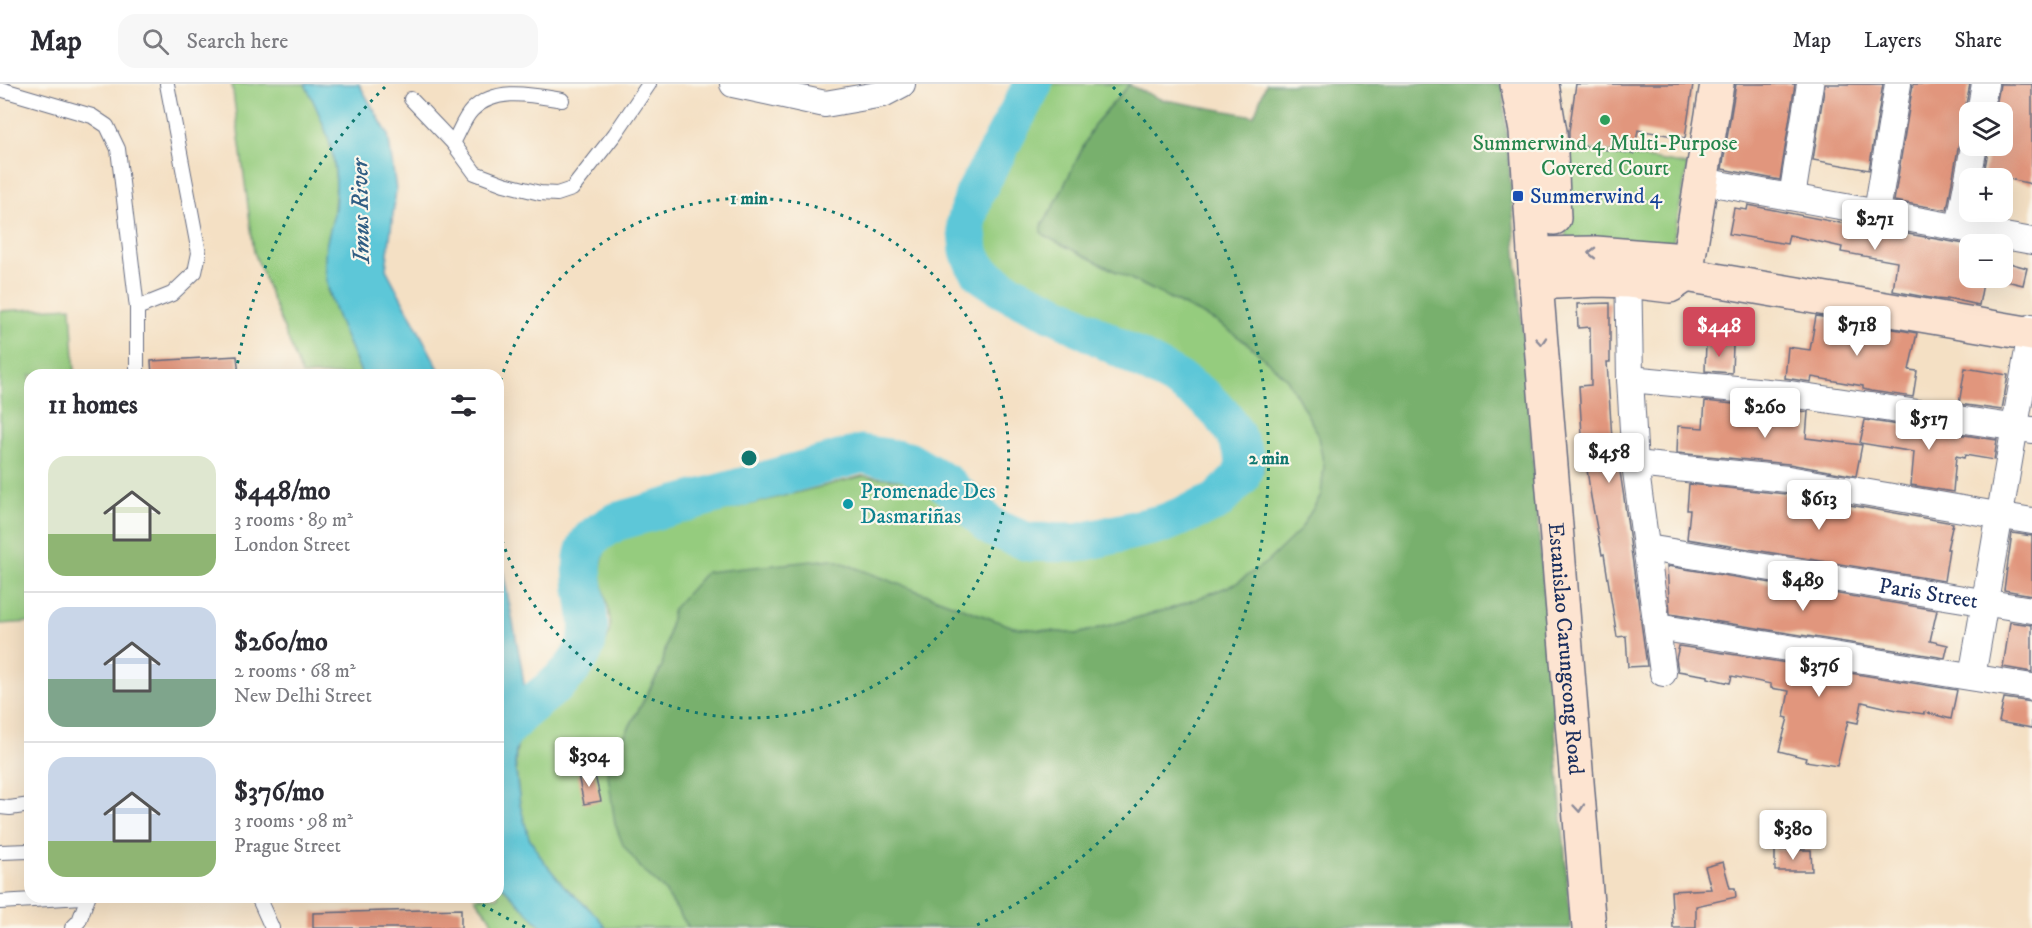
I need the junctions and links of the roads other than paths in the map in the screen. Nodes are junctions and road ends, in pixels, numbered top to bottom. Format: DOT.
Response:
graph roads {
  1 [pos="167,84"];
  2 [pos="649,84"];
  3 [pos="733,84"];
  4 [pos="902,84"];
  5 [pos="1517,84"];
  6 [pos="1542,84"];
  7 [pos="1717,84"];
  8 [pos="1810,84"];
  9 [pos="1898,84"];
  10 [pos="1985,84"];
  11 [pos="0,89"];
  12 [pos="411,99"];
  13 [pos="562,100"];
  14 [pos="1982,102"];
  15 [pos="453,143"];
  16 [pos="1972,156"];
  17 [pos="1702,181"];
  18 [pos="1792,197"];
  19 [pos="1877,212"];
  20 [pos="1959,227"];
  21 [pos="2032,241"];
  22 [pos="1546,268"];
  23 [pos="1628,268"];
  24 [pos="1686,275"];
  25 [pos="137,308"];
  26 [pos="2032,332"];
  27 [pos="137,369"];
  28 [pos="1630,379"];
  29 [pos="2023,429"];
  30 [pos="1635,464"];
  31 [pos="2000,516"];
  32 [pos="2032,521"];
  33 [pos="1647,548"];
  34 [pos="1985,602"];
  35 [pos="2032,610"];
  36 [pos="1657,627"];
  37 [pos="1663,674"];
  38 [pos="1972,677"];
  39 [pos="2032,687"];
  40 [pos="24,806"];
  41 [pos="0,807"];
  42 [pos="24,851"];
  43 [pos="0,852"];
  44 [pos="24,901"];
  45 [pos="0,902"];
  46 [pos="86,903"];
  47 [pos="261,903"];
  48 [pos="72,928"];
  49 [pos="272,928"];
  50 [pos="1589,928"];
  51 [pos="1611,928"];
  1 -- 25 [label="lane"];
  2 -- 15 [label="lane"];
  3 -- 4 [label="street"];
  5 -- 22 [label="street, Estanislao Carungcong Road"];
  6 -- 22 [label="street, Estanislao Carungcong Road"];
  7 -- 17 [label="street"];
  8 -- 18 [label="street"];
  9 -- 19 [label="street"];
  10 -- 14 [label="street"];
  11 -- 25 [label="lane"];
  12 -- 15 [label="lane"];
  13 -- 15 [label="lane"];
  16 -- 20 [label="street"];
  17 -- 18 [label="street"];
  17 -- 24 [label="street"];
  18 -- 19 [label="street"];
  19 -- 20 [label="street"];
  20 -- 21 [label="street"];
  22 -- 23 [label="street"];
  22 -- 50 [label="street, Estanislao Carungcong Road, one-way"];
  22 -- 51 [label="street, Estanislao Carungcong Road"];
  23 -- 24 [label="street"];
  23 -- 28 [label="street"];
  24 -- 26 [label="street"];
  25 -- 27 [label="lane"];
  26 -- 29 [label="street"];
  28 -- 29 [label="street"];
  28 -- 30 [label="street"];
  29 -- 31 [label="street"];
  30 -- 31 [label="street"];
  30 -- 33 [label="street"];
  31 -- 32 [label="street"];
  31 -- 34 [label="street"];
  33 -- 34 [label="street, Paris Street"];
  33 -- 36 [label="street"];
  34 -- 35 [label="street, Paris Street"];
  34 -- 38 [label="street"];
  36 -- 37 [label="street"];
  36 -- 38 [label="street"];
  38 -- 39 [label="street"];
  40 -- 41 [label="lane"];
  42 -- 43 [label="lane"];
  44 -- 45 [label="lane"];
  46 -- 48 [label="lane"];
  47 -- 49 [label="lane"];
}
